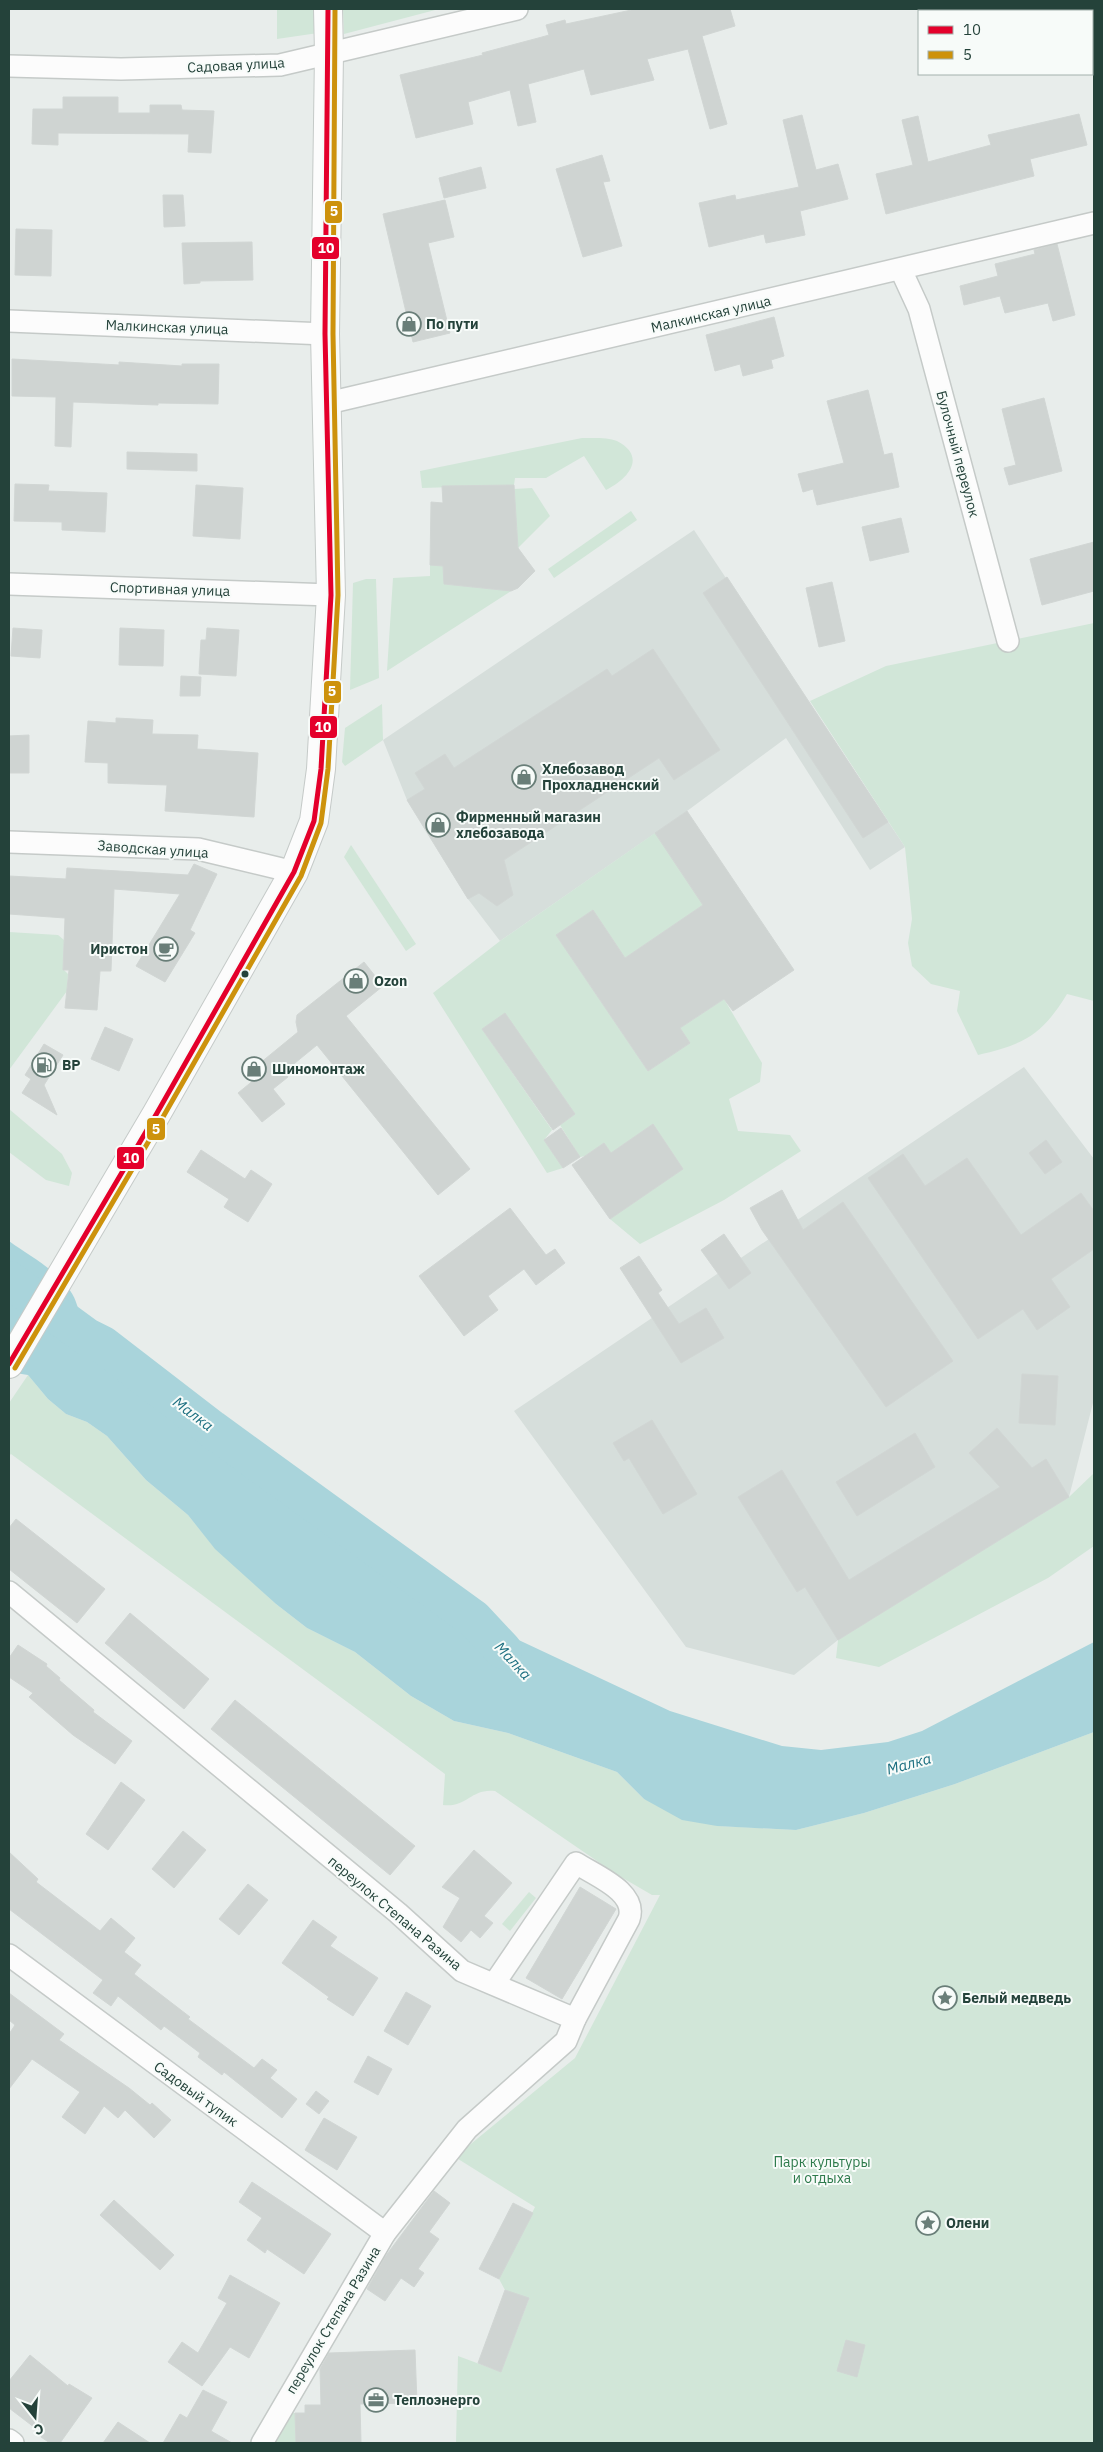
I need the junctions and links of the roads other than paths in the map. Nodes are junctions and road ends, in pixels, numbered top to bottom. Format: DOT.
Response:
graph roads {
  1 [pos="328,9"];
  2 [pos="517,9"];
  3 [pos="329,53"];
  4 [pos="9,66"];
  5 [pos="1094,223"];
  6 [pos="901,270"];
  7 [pos="9,321"];
  8 [pos="325,334"];
  9 [pos="328,403"];
  10 [pos="9,584"];
  11 [pos="331,595"];
  12 [pos="1008,641"];
  13 [pos="9,842"];
  14 [pos="294,872"];
  15 [pos="9,1364"];
  16 [pos="9,1592"];
  17 [pos="9,1955"];
  18 [pos="494,1984"];
  19 [pos="574,2019"];
  20 [pos="384,2233"];
  21 [pos="9,2440"];
  22 [pos="13,2443"];
  23 [pos="262,2443"];
  1 -- 3 [label="street"];
  2 -- 3 [label="street, Садовая улица"];
  3 -- 4 [label="street, Садовая улица"];
  3 -- 8 [label="street"];
  5 -- 6 [label="street, Малкинская улица"];
  6 -- 9 [label="street, Малкинская улица"];
  6 -- 12 [label="street, Булочный переулок"];
  7 -- 8 [label="street, Малкинская улица"];
  8 -- 9 [label="street"];
  9 -- 11 [label="street"];
  10 -- 11 [label="street, Спортивная улица"];
  11 -- 14 [label="street"];
  13 -- 14 [label="street, Заводская улица"];
  14 -- 15 [label="street"];
  16 -- 18 [label="street, переулок Степана Разина"];
  17 -- 20 [label="street, Садовый тупик"];
  18 -- 19 [label="street, переулок Степана Разина"];
  18 -- 19 [label="street"];
  19 -- 20 [label="street, переулок Степана Разина"];
  20 -- 23 [label="street, переулок Степана Разина"];
  21 -- 22 [label="street"];
}
